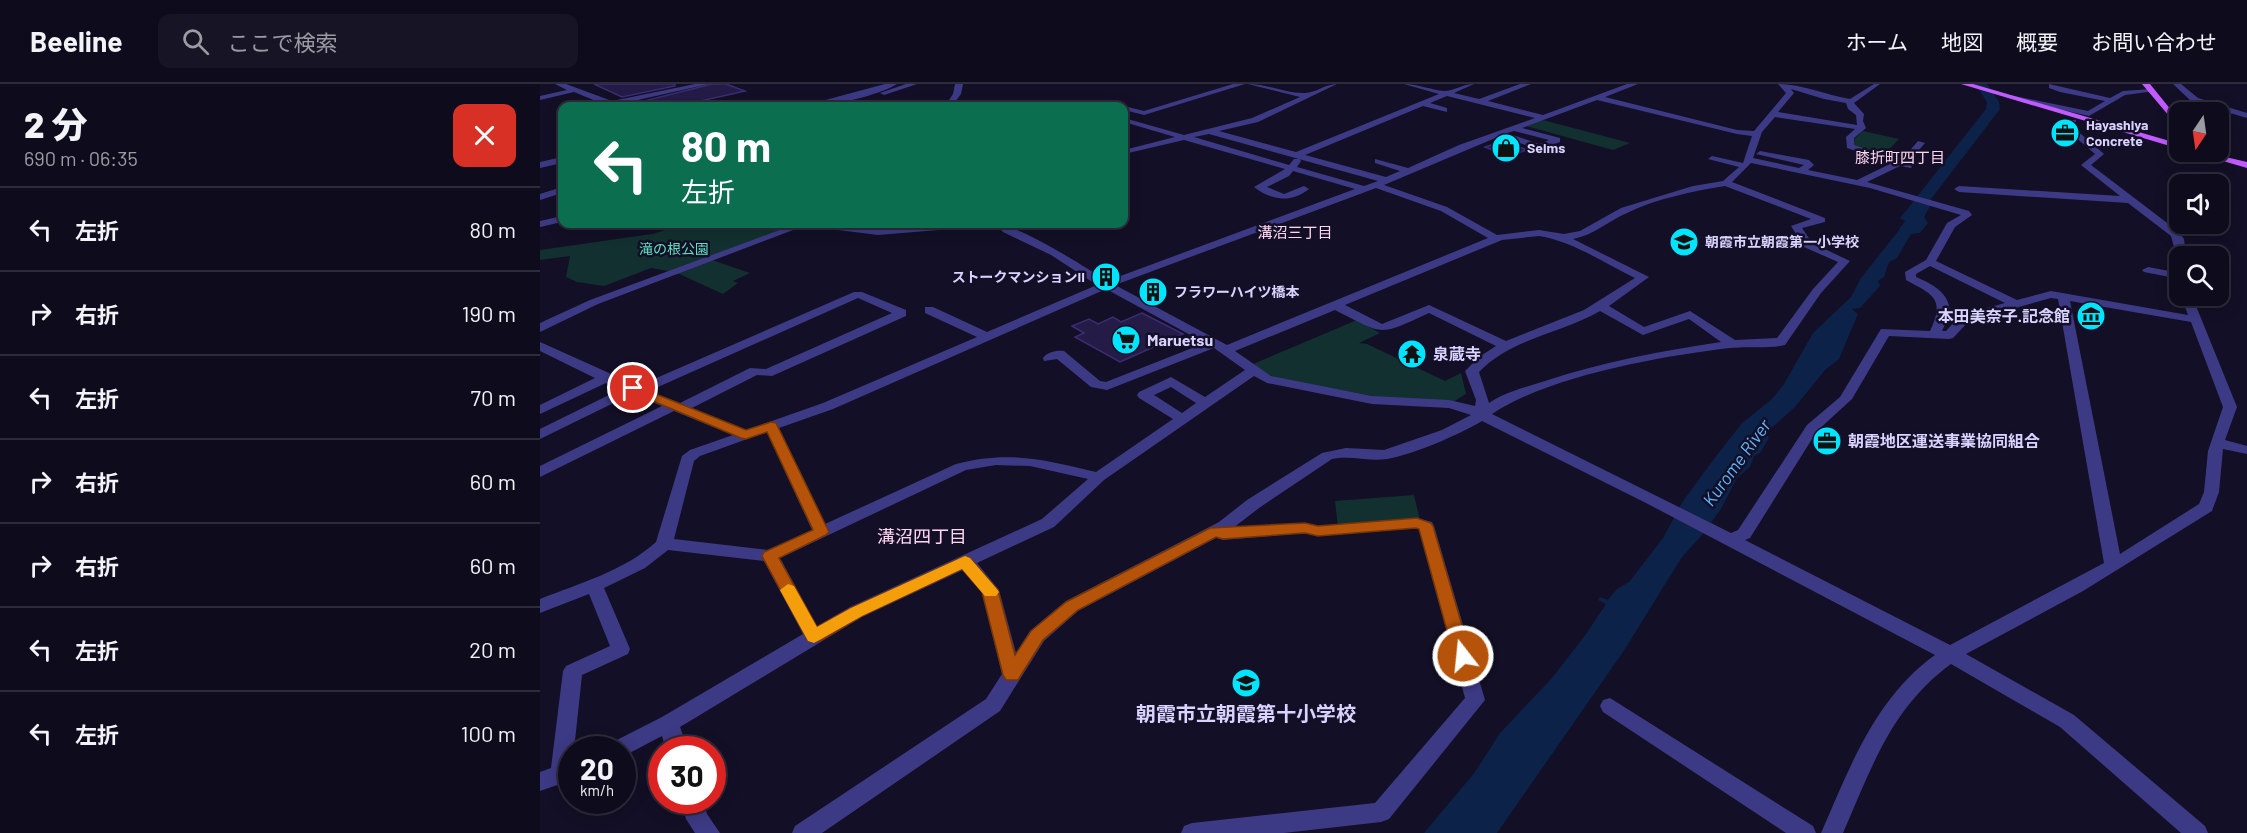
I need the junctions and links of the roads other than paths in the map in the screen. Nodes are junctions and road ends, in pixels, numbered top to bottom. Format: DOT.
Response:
graph roads {
  1 [pos="559,84"];
  2 [pos="705,84"];
  3 [pos="892,84"];
  4 [pos="913,84"];
  5 [pos="959,84"];
  6 [pos="1241,84"];
  7 [pos="1252,84"];
  8 [pos="1334,84"];
  9 [pos="1408,84"];
  10 [pos="1470,84"];
  11 [pos="1527,84"];
  12 [pos="1634,84"];
  13 [pos="1783,84"];
  14 [pos="1874,84"];
  15 [pos="1965,84"];
  16 [pos="2073,84"];
  17 [pos="2177,84"];
  18 [pos="851,86"];
  19 [pos="2149,88"];
  20 [pos="575,90"];
  21 [pos="1446,93"];
  22 [pos="1307,96"];
  23 [pos="2017,96"];
  24 [pos="540,98"];
  25 [pos="859,98"];
  26 [pos="1598,98"];
  27 [pos="2110,100"];
  28 [pos="1851,101"];
  29 [pos="2035,101"];
  30 [pos="606,102"];
  31 [pos="627,102"];
  32 [pos="833,102"];
  33 [pos="849,102"];
  34 [pos="854,102"];
  35 [pos="951,102"];
  36 [pos="1479,102"];
  37 [pos="1421,104"];
  38 [pos="1409,108"];
  39 [pos="1128,109"];
  40 [pos="1444,110"];
  41 [pos="2169,113"];
  42 [pos="1431,114"];
  43 [pos="1773,114"];
  44 [pos="2247,116"];
  45 [pos="1544,117"];
  46 [pos="1128,121"];
  47 [pos="1514,128"];
  48 [pos="1862,128"];
  49 [pos="1209,132"];
  50 [pos="1499,133"];
  51 [pos="1758,134"];
  52 [pos="1182,138"];
  53 [pos="1921,143"];
  54 [pos="2169,144"];
  55 [pos="1128,151"];
  56 [pos="1299,156"];
  57 [pos="1712,159"];
  58 [pos="1748,160"];
  59 [pos="558,161"];
  60 [pos="1378,161"];
  61 [pos="1904,164"];
  62 [pos="540,165"];
  63 [pos="1292,167"];
  64 [pos="1409,171"];
  65 [pos="1277,178"];
  66 [pos="1726,183"];
  67 [pos="1858,183"];
  68 [pos="1375,185"];
  69 [pos="1304,189"];
  70 [pos="1959,189"];
  71 [pos="558,191"];
  72 [pos="540,197"];
  73 [pos="2132,200"];
  74 [pos="1333,201"];
  75 [pos="558,220"];
  76 [pos="540,224"];
  77 [pos="793,228"];
  78 [pos="846,228"];
  79 [pos="926,228"];
  80 [pos="1004,228"];
  81 [pos="1564,237"];
  82 [pos="1497,238"];
  83 [pos="2180,246"];
  84 [pos="1930,262"];
  85 [pos="2148,270"];
  86 [pos="2169,274"];
  87 [pos="1106,285"];
  88 [pos="2062,296"];
  89 [pos="2014,303"];
  90 [pos="1337,306"];
  91 [pos="1600,306"];
  92 [pos="2192,306"];
  93 [pos="929,310"];
  94 [pos="1944,314"];
  95 [pos="1965,318"];
  96 [pos="2199,320"];
  97 [pos="540,328"];
  98 [pos="1934,335"];
  99 [pos="985,336"];
  100 [pos="1732,344"];
  101 [pos="540,346"];
  102 [pos="1507,346"];
  103 [pos="1221,347"];
  104 [pos="1049,358"];
  105 [pos="1252,370"];
  106 [pos="606,378"];
  107 [pos="637,389"];
  108 [pos="1204,402"];
  109 [pos="678,406"];
  110 [pos="540,410"];
  111 [pos="1481,413"];
  112 [pos="1181,417"];
  113 [pos="771,426"];
  114 [pos="540,435"];
  115 [pos="746,435"];
  116 [pos="2217,443"];
  117 [pos="2247,450"];
  118 [pos="540,472"];
  119 [pos="1099,477"];
  120 [pos="1215,531"];
  121 [pos="821,532"];
  122 [pos="1730,540"];
  123 [pos="664,544"];
  124 [pos="770,556"];
  125 [pos="965,561"];
  126 [pos="2114,563"];
  127 [pos="594,585"];
  128 [pos="540,606"];
  129 [pos="814,637"];
  130 [pos="1953,655"];
  131 [pos="1012,675"];
  132 [pos="1610,706"];
  133 [pos="669,723"];
  134 [pos="568,736"];
  135 [pos="673,736"];
  136 [pos="636,740"];
  137 [pos="558,775"];
  138 [pos="540,782"];
  139 [pos="696,814"];
  140 [pos="709,833"];
  141 [pos="803,833"];
  142 [pos="1192,833"];
  143 [pos="1804,833"];
  144 [pos="1832,833"];
  145 [pos="2197,833"];
  1 -- 20 [label="street"];
  2 -- 31 [label="street"];
  3 -- 25 [label="street"];
  4 -- 25 [label="street"];
  5 -- 35 [label="street"];
  6 -- 39 [label="street"];
  7 -- 22 [label="street"];
  8 -- 22 [label="street"];
  9 -- 21 [label="street"];
  10 -- 21 [label="street"];
  11 -- 36 [label="street"];
  12 -- 26 [label="street"];
  13 -- 28 [label="street"];
  13 -- 43 [label="street"];
  14 -- 28 [label="street"];
  15 -- 23 [label="main road"];
  16 -- 27 [label="street"];
  17 -- 44 [label="street"];
  18 -- 25 [label="street"];
  19 -- 27 [label="street"];
  19 -- 41 [label="main road"];
  20 -- 24 [label="street"];
  20 -- 30 [label="street"];
  21 -- 36 [label="street"];
  21 -- 37 [label="street"];
  22 -- 49 [label="street"];
  23 -- 29 [label="street"];
  23 -- 29 [label="street"];
  23 -- 54 [label="main road"];
  23 -- 73 [label="street"];
  25 -- 32 [label="street"];
  25 -- 33 [label="street"];
  25 -- 34 [label="street"];
  26 -- 45 [label="street"];
  26 -- 51 [label="street"];
  27 -- 29 [label="street"];
  28 -- 48 [label="street"];
  36 -- 45 [label="street"];
  37 -- 38 [label="street"];
  37 -- 40 [label="street"];
  38 -- 42 [label="street"];
  38 -- 56 [label="street"];
  43 -- 48 [label="street"];
  43 -- 51 [label="street"];
  45 -- 47 [label="street"];
  46 -- 52 [label="street"];
  47 -- 50 [label="street"];
  47 -- 50 [label="street"];
  48 -- 61 [label="street"];
  49 -- 52 [label="street"];
  49 -- 56 [label="street"];
  50 -- 64 [label="street"];
  51 -- 58 [label="street"];
  52 -- 55 [label="street"];
  52 -- 63 [label="street"];
  53 -- 61 [label="street"];
  56 -- 63 [label="street"];
  56 -- 68 [label="street"];
  57 -- 58 [label="street"];
  58 -- 66 [label="street"];
  58 -- 67 [label="street"];
  59 -- 62 [label="street"];
  60 -- 64 [label="street"];
  61 -- 67 [label="street"];
  63 -- 65 [label="street"];
  63 -- 68 [label="street"];
  64 -- 68 [label="street"];
  65 -- 69 [label="street"];
  65 -- 69 [label="street"];
  66 -- 81 [label="street"];
  66 -- 100 [label="street"];
  67 -- 84 [label="street"];
  68 -- 74 [label="street"];
  68 -- 82 [label="street"];
  69 -- 74 [label="street"];
  70 -- 73 [label="street"];
  71 -- 72 [label="street"];
  73 -- 83 [label="street"];
  74 -- 87 [label="street"];
  75 -- 76 [label="street"];
  77 -- 97 [label="street"];
  78 -- 79 [label="street"];
  80 -- 87 [label="street"];
  81 -- 82 [label="street"];
  81 -- 91 [label="street"];
  82 -- 90 [label="street"];
  84 -- 89 [label="street"];
  84 -- 94 [label="street"];
  85 -- 86 [label="street"];
  87 -- 99 [label="street"];
  87 -- 103 [label="street"];
  88 -- 89 [label="street"];
  88 -- 96 [label="street"];
  88 -- 126 [label="street"];
  89 -- 95 [label="street"];
  90 -- 102 [label="street"];
  90 -- 103 [label="street"];
  91 -- 100 [label="street"];
  91 -- 102 [label="street"];
  92 -- 96 [label="street"];
  93 -- 99 [label="street"];
  94 -- 95 [label="street"];
  94 -- 98 [label="street"];
  95 -- 98 [label="street"];
  96 -- 116 [label="street"];
  98 -- 122 [label="street"];
  99 -- 113 [label="street"];
  100 -- 111 [label="street"];
  101 -- 106 [label="street"];
  102 -- 111 [label="street"];
  103 -- 104 [label="street"];
  103 -- 105 [label="street"];
  105 -- 108 [label="street"];
  105 -- 111 [label="street"];
  106 -- 107 [label="street"];
  106 -- 110 [label="street"];
  107 -- 109 [label="street"];
  107 -- 109 [label="street"];
  107 -- 114 [label="street"];
  108 -- 112 [label="street"];
  108 -- 112 [label="street"];
  109 -- 115 [label="street"];
  109 -- 118 [label="street"];
  111 -- 120 [label="street"];
  111 -- 122 [label="street"];
  112 -- 119 [label="street"];
  113 -- 115 [label="street"];
  113 -- 121 [label="street"];
  115 -- 123 [label="street"];
  116 -- 117 [label="street"];
  116 -- 126 [label="street"];
  119 -- 121 [label="street"];
  119 -- 125 [label="street"];
  120 -- 131 [label="street"];
  120 -- 142 [label="street"];
  121 -- 124 [label="street"];
  122 -- 130 [label="street"];
  123 -- 124 [label="street"];
  123 -- 127 [label="street"];
  124 -- 129 [label="street"];
  125 -- 129 [label="street"];
  125 -- 131 [label="street"];
  126 -- 130 [label="street"];
  127 -- 128 [label="street"];
  127 -- 134 [label="street"];
  129 -- 133 [label="street"];
  130 -- 144 [label="street"];
  130 -- 145 [label="street"];
  131 -- 141 [label="street"];
  132 -- 143 [label="street"];
  133 -- 135 [label="street"];
  133 -- 136 [label="street"];
  137 -- 138 [label="street"];
  139 -- 140 [label="street"];
}
